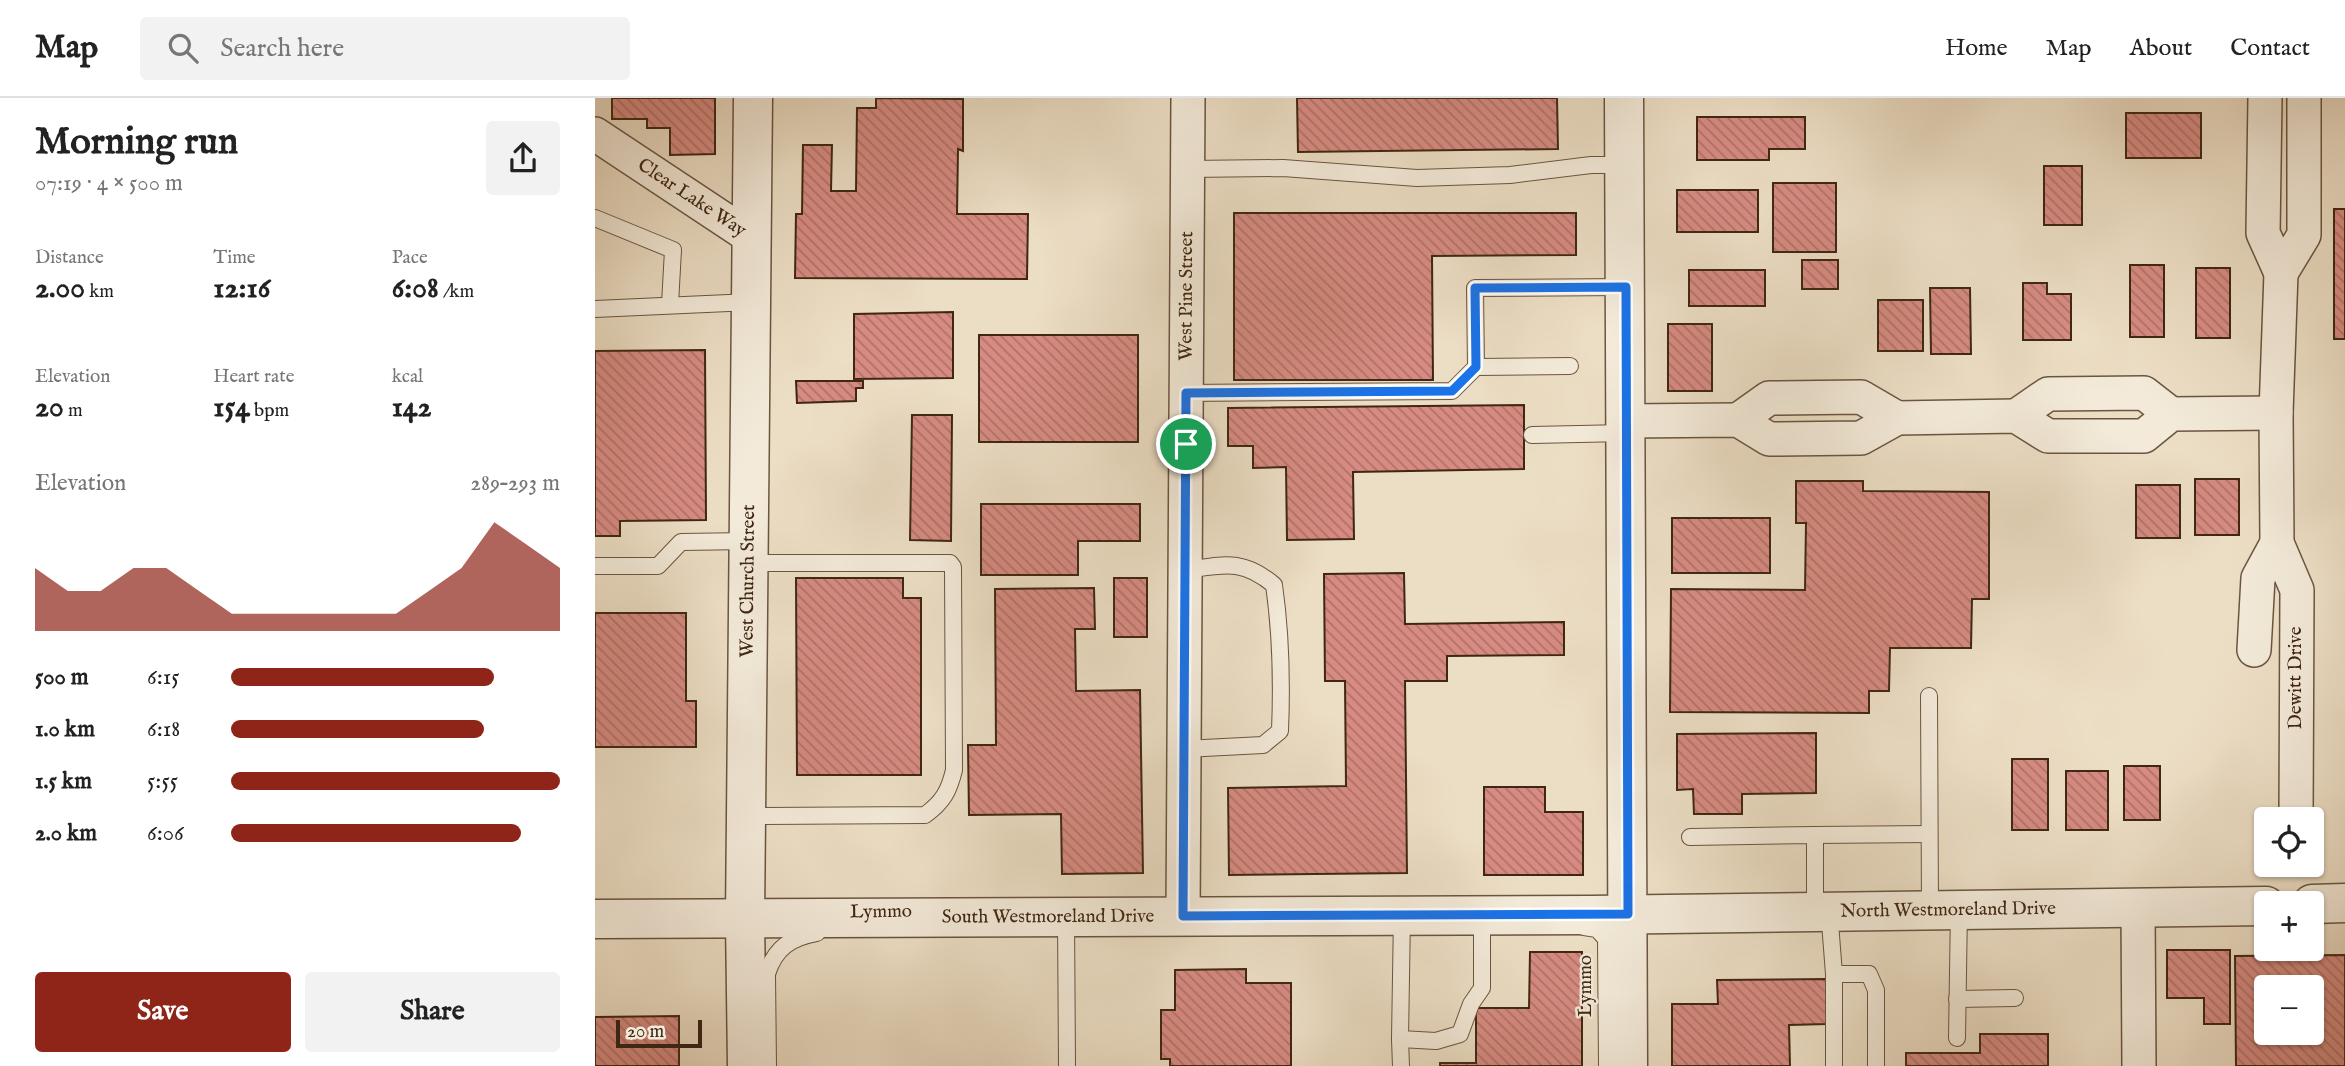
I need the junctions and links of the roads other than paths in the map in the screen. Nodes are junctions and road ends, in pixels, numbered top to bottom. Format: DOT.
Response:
graph roads {
  1 [pos="753,98"];
  2 [pos="1188,98"];
  3 [pos="1624,98"];
  4 [pos="2265,98"];
  5 [pos="2304,98"];
  6 [pos="595,134"];
  7 [pos="1625,165"];
  8 [pos="1188,169"];
  9 [pos="595,218"];
  10 [pos="752,237"];
  11 [pos="2281,273"];
  12 [pos="1626,287"];
  13 [pos="751,302"];
  14 [pos="670,304"];
  15 [pos="595,309"];
  16 [pos="1570,366"];
  17 [pos="1476,367"];
  18 [pos="1186,393"];
  19 [pos="2276,413"];
  20 [pos="1626,427"];
  21 [pos="1532,435"];
  22 [pos="2277,542"];
  23 [pos="749,552"];
  24 [pos="595,566"];
  25 [pos="1185,570"];
  26 [pos="2254,650"];
  27 [pos="1929,696"];
  28 [pos="1184,749"];
  29 [pos="2296,807"];
  30 [pos="746,816"];
  31 [pos="1929,834"];
  32 [pos="1815,835"];
  33 [pos="1690,837"];
  34 [pos="2324,904"];
  35 [pos="2345,904"];
  36 [pos="2254,905"];
  37 [pos="1944,909"];
  38 [pos="2139,909"];
  39 [pos="1822,911"];
  40 [pos="1628,914"];
  41 [pos="1183,916"];
  42 [pos="595,919"];
  43 [pos="745,919"];
  44 [pos="1482,921"];
  45 [pos="1402,922"];
  46 [pos="1066,924"];
  47 [pos="1834,974"];
  48 [pos="2015,998"];
  49 [pos="1957,999"];
  50 [pos="1957,1038"];
  51 [pos="1400,1039"];
  52 [pos="747,1066"];
  53 [pos="768,1066"];
  54 [pos="1067,1066"];
  55 [pos="1401,1066"];
  56 [pos="1607,1066"];
  57 [pos="1628,1066"];
  58 [pos="1834,1066"];
  59 [pos="1876,1066"];
  60 [pos="2139,1066"];
  1 -- 10 [label="street, West Church Street"];
  2 -- 8 [label="street, West Pine Street"];
  3 -- 7 [label="street"];
  4 -- 11 [label="street, Dewitt Drive"];
  5 -- 11 [label="street, Dewitt Drive"];
  6 -- 10 [label="street, Clear Lake Way"];
  7 -- 8 [label="lane"];
  7 -- 12 [label="street"];
  8 -- 18 [label="street, West Pine Street"];
  9 -- 14 [label="lane"];
  10 -- 13 [label="street, West Church Street"];
  11 -- 19 [label="street, Dewitt Drive"];
  12 -- 17 [label="lane"];
  12 -- 20 [label="street"];
  13 -- 14 [label="lane"];
  13 -- 23 [label="street, West Church Street"];
  14 -- 15 [label="lane"];
  16 -- 17 [label="lane"];
  17 -- 18 [label="lane"];
  18 -- 25 [label="street, West Pine Street"];
  19 -- 20 [label="street"];
  19 -- 22 [label="street, Dewitt Drive"];
  20 -- 21 [label="lane"];
  20 -- 40 [label="street"];
  22 -- 26 [label="street, Dewitt Drive"];
  22 -- 29 [label="street, Dewitt Drive"];
  23 -- 24 [label="lane"];
  23 -- 30 [label="street, West Church Street"];
  23 -- 30 [label="lane"];
  25 -- 28 [label="street, West Pine Street"];
  25 -- 28 [label="lane"];
  27 -- 31 [label="lane"];
  28 -- 41 [label="street, West Pine Street"];
  30 -- 43 [label="street, West Church Street"];
  31 -- 32 [label="lane"];
  31 -- 37 [label="lane"];
  32 -- 33 [label="lane"];
  32 -- 39 [label="lane"];
  34 -- 35 [label="street"];
  36 -- 38 [label="street, North Westmoreland Drive"];
  37 -- 38 [label="street, North Westmoreland Drive"];
  37 -- 39 [label="street, North Westmoreland Drive"];
  37 -- 49 [label="lane"];
  38 -- 60 [label="street"];
  39 -- 40 [label="street, North Westmoreland Drive"];
  39 -- 47 [label="lane"];
  40 -- 44 [label="street, South Westmoreland Drive"];
  40 -- 57 [label="street"];
  41 -- 45 [label="street, South Westmoreland Drive"];
  41 -- 46 [label="street, South Westmoreland Drive"];
  42 -- 43 [label="street, South Westmoreland Drive"];
  43 -- 46 [label="street, South Westmoreland Drive"];
  43 -- 52 [label="street, West Church Street"];
  44 -- 45 [label="street, South Westmoreland Drive"];
  44 -- 51 [label="lane"];
  44 -- 56 [label="lane, Lymmo"];
  45 -- 46 [label="lane, Lymmo"];
  45 -- 51 [label="lane"];
  46 -- 53 [label="lane, Lymmo"];
  46 -- 54 [label="lane"];
  47 -- 58 [label="lane"];
  47 -- 59 [label="lane"];
  48 -- 49 [label="lane"];
  49 -- 50 [label="lane"];
  51 -- 55 [label="lane"];
}
